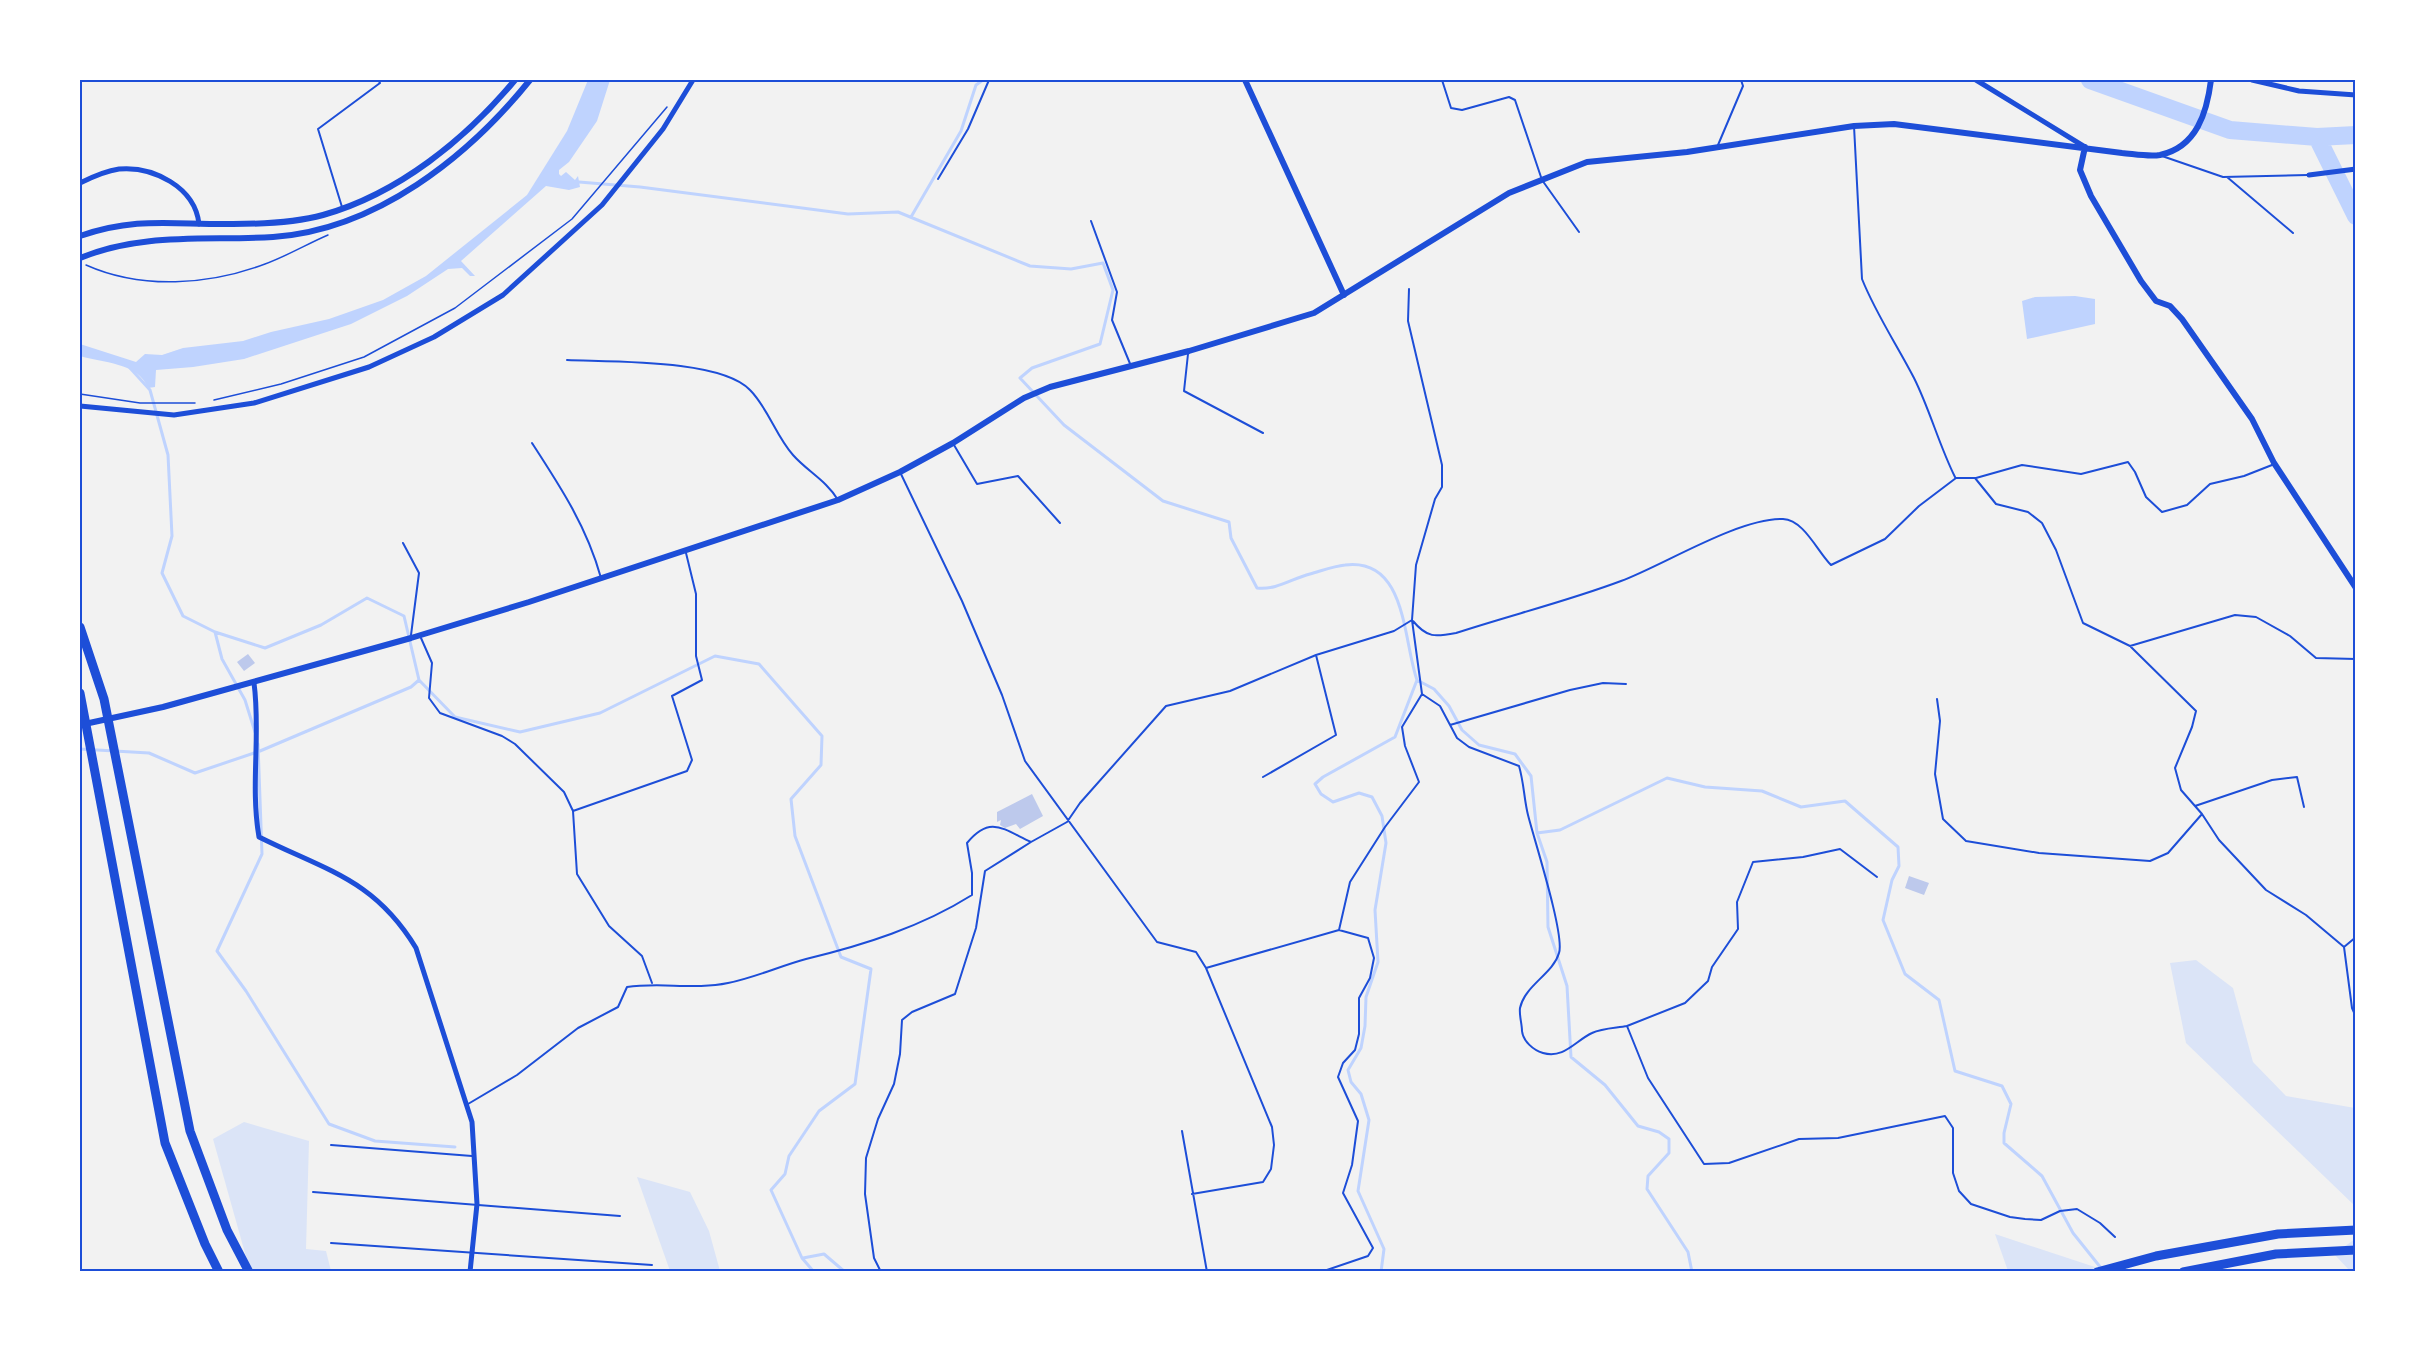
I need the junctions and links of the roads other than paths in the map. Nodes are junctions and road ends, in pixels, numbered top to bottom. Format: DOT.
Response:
graph roads {
  1 [pos="378,80"];
  2 [pos="515,80"];
  3 [pos="530,80"];
  4 [pos="693,80"];
  5 [pos="989,80"];
  6 [pos="1245,80"];
  7 [pos="1442,80"];
  8 [pos="1741,80"];
  9 [pos="1977,80"];
  10 [pos="2211,80"];
  11 [pos="2252,80"];
  12 [pos="2355,95"];
  13 [pos="1854,126"];
  14 [pos="1717,147"];
  15 [pos="2085,147"];
  16 [pos="2159,155"];
  17 [pos="2355,169"];
  18 [pos="2309,175"];
  19 [pos="2227,177"];
  20 [pos="939,179"];
  21 [pos="1542,180"];
  22 [pos="80,183"];
  23 [pos="342,208"];
  24 [pos="1091,221"];
  25 [pos="199,224"];
  26 [pos="1579,232"];
  27 [pos="2293,233"];
  28 [pos="80,236"];
  29 [pos="80,258"];
  30 [pos="1409,290"];
  31 [pos="1344,295"];
  32 [pos="1189,351"];
  33 [pos="567,360"];
  34 [pos="1131,366"];
  35 [pos="80,406"];
  36 [pos="1263,433"];
  37 [pos="532,442"];
  38 [pos="953,443"];
  39 [pos="2274,463"];
  40 [pos="900,472"];
  41 [pos="1956,478"];
  42 [pos="1975,478"];
  43 [pos="838,500"];
  44 [pos="1060,523"];
  45 [pos="403,543"];
  46 [pos="685,551"];
  47 [pos="601,578"];
  48 [pos="2355,588"];
  49 [pos="1412,620"];
  50 [pos="80,627"];
  51 [pos="420,635"];
  52 [pos="411,638"];
  53 [pos="2130,646"];
  54 [pos="1316,655"];
  55 [pos="2355,659"];
  56 [pos="254,682"];
  57 [pos="1626,684"];
  58 [pos="80,693"];
  59 [pos="1422,694"];
  60 [pos="1937,699"];
  61 [pos="80,725"];
  62 [pos="1450,725"];
  63 [pos="1263,777"];
  64 [pos="2195,806"];
  65 [pos="2304,807"];
  66 [pos="573,811"];
  67 [pos="2202,814"];
  68 [pos="1067,822"];
  69 [pos="1031,842"];
  70 [pos="1877,877"];
  71 [pos="1339,930"];
  72 [pos="2355,937"];
  73 [pos="2344,947"];
  74 [pos="1206,968"];
  75 [pos="652,983"];
  76 [pos="2355,1017"];
  77 [pos="1627,1026"];
  78 [pos="468,1104"];
  79 [pos="1182,1131"];
  80 [pos="331,1145"];
  81 [pos="475,1156"];
  82 [pos="312,1192"];
  83 [pos="1192,1194"];
  84 [pos="477,1204"];
  85 [pos="620,1216"];
  86 [pos="2355,1230"];
  87 [pos="2115,1238"];
  88 [pos="330,1243"];
  89 [pos="2355,1250"];
  90 [pos="472,1253"];
  91 [pos="652,1265"];
  92 [pos="219,1272"];
  93 [pos="249,1272"];
  94 [pos="470,1272"];
  95 [pos="881,1272"];
  96 [pos="1207,1272"];
  97 [pos="1320,1272"];
  98 [pos="2097,1272"];
  99 [pos="2183,1272"];
  1 -- 23 [label="lane"];
  2 -- 23 [label="street"];
  3 -- 29 [label="street"];
  4 -- 35 [label="street"];
  5 -- 20 [label="lane"];
  6 -- 31 [label="street"];
  7 -- 21 [label="lane"];
  8 -- 14 [label="lane"];
  9 -- 15 [label="street"];
  10 -- 16 [label="street"];
  11 -- 12 [label="street"];
  13 -- 14 [label="street"];
  13 -- 15 [label="street"];
  13 -- 41 [label="lane"];
  14 -- 21 [label="street"];
  15 -- 16 [label="street"];
  15 -- 39 [label="street"];
  16 -- 19 [label="lane"];
  17 -- 18 [label="street"];
  18 -- 19 [label="lane"];
  19 -- 27 [label="lane"];
  21 -- 26 [label="lane"];
  21 -- 31 [label="street"];
  22 -- 25 [label="street"];
  23 -- 25 [label="street"];
  24 -- 34 [label="lane"];
  25 -- 28 [label="street"];
  30 -- 49 [label="lane"];
  31 -- 32 [label="street"];
  32 -- 34 [label="street"];
  32 -- 36 [label="lane"];
  33 -- 43 [label="lane"];
  34 -- 38 [label="street"];
  37 -- 47 [label="lane"];
  38 -- 40 [label="street"];
  38 -- 44 [label="lane"];
  39 -- 42 [label="lane"];
  39 -- 48 [label="street"];
  40 -- 43 [label="street"];
  40 -- 68 [label="lane"];
  41 -- 42 [label="lane"];
  41 -- 49 [label="lane"];
  42 -- 53 [label="lane"];
  43 -- 46 [label="street"];
  45 -- 52 [label="lane"];
  46 -- 47 [label="street"];
  46 -- 66 [label="lane"];
  47 -- 51 [label="street"];
  49 -- 54 [label="lane"];
  49 -- 59 [label="lane"];
  50 -- 93 [label="highway"];
  51 -- 52 [label="street"];
  51 -- 66 [label="lane"];
  52 -- 56 [label="street"];
  53 -- 55 [label="lane"];
  53 -- 64 [label="lane"];
  54 -- 63 [label="lane"];
  54 -- 68 [label="lane"];
  56 -- 61 [label="street"];
  56 -- 78 [label="street"];
  57 -- 62 [label="lane"];
  58 -- 92 [label="highway"];
  59 -- 62 [label="lane"];
  59 -- 71 [label="lane"];
  60 -- 67 [label="lane"];
  62 -- 77 [label="lane"];
  64 -- 65 [label="lane"];
  64 -- 67 [label="lane"];
  66 -- 75 [label="lane"];
  67 -- 73 [label="lane"];
  68 -- 69 [label="lane"];
  68 -- 74 [label="lane"];
  69 -- 75 [label="lane"];
  69 -- 95 [label="lane"];
  70 -- 77 [label="lane"];
  71 -- 74 [label="lane"];
  71 -- 97 [label="lane"];
  72 -- 73 [label="lane"];
  73 -- 76 [label="lane"];
  74 -- 83 [label="lane"];
  75 -- 78 [label="lane"];
  77 -- 87 [label="lane"];
  78 -- 81 [label="street"];
  79 -- 83 [label="lane"];
  80 -- 81 [label="lane"];
  81 -- 84 [label="street"];
  82 -- 84 [label="lane"];
  83 -- 96 [label="lane"];
  84 -- 85 [label="lane"];
  84 -- 90 [label="street"];
  86 -- 98 [label="highway"];
  88 -- 90 [label="lane"];
  89 -- 99 [label="highway"];
  90 -- 91 [label="lane"];
  90 -- 94 [label="street"];
}
